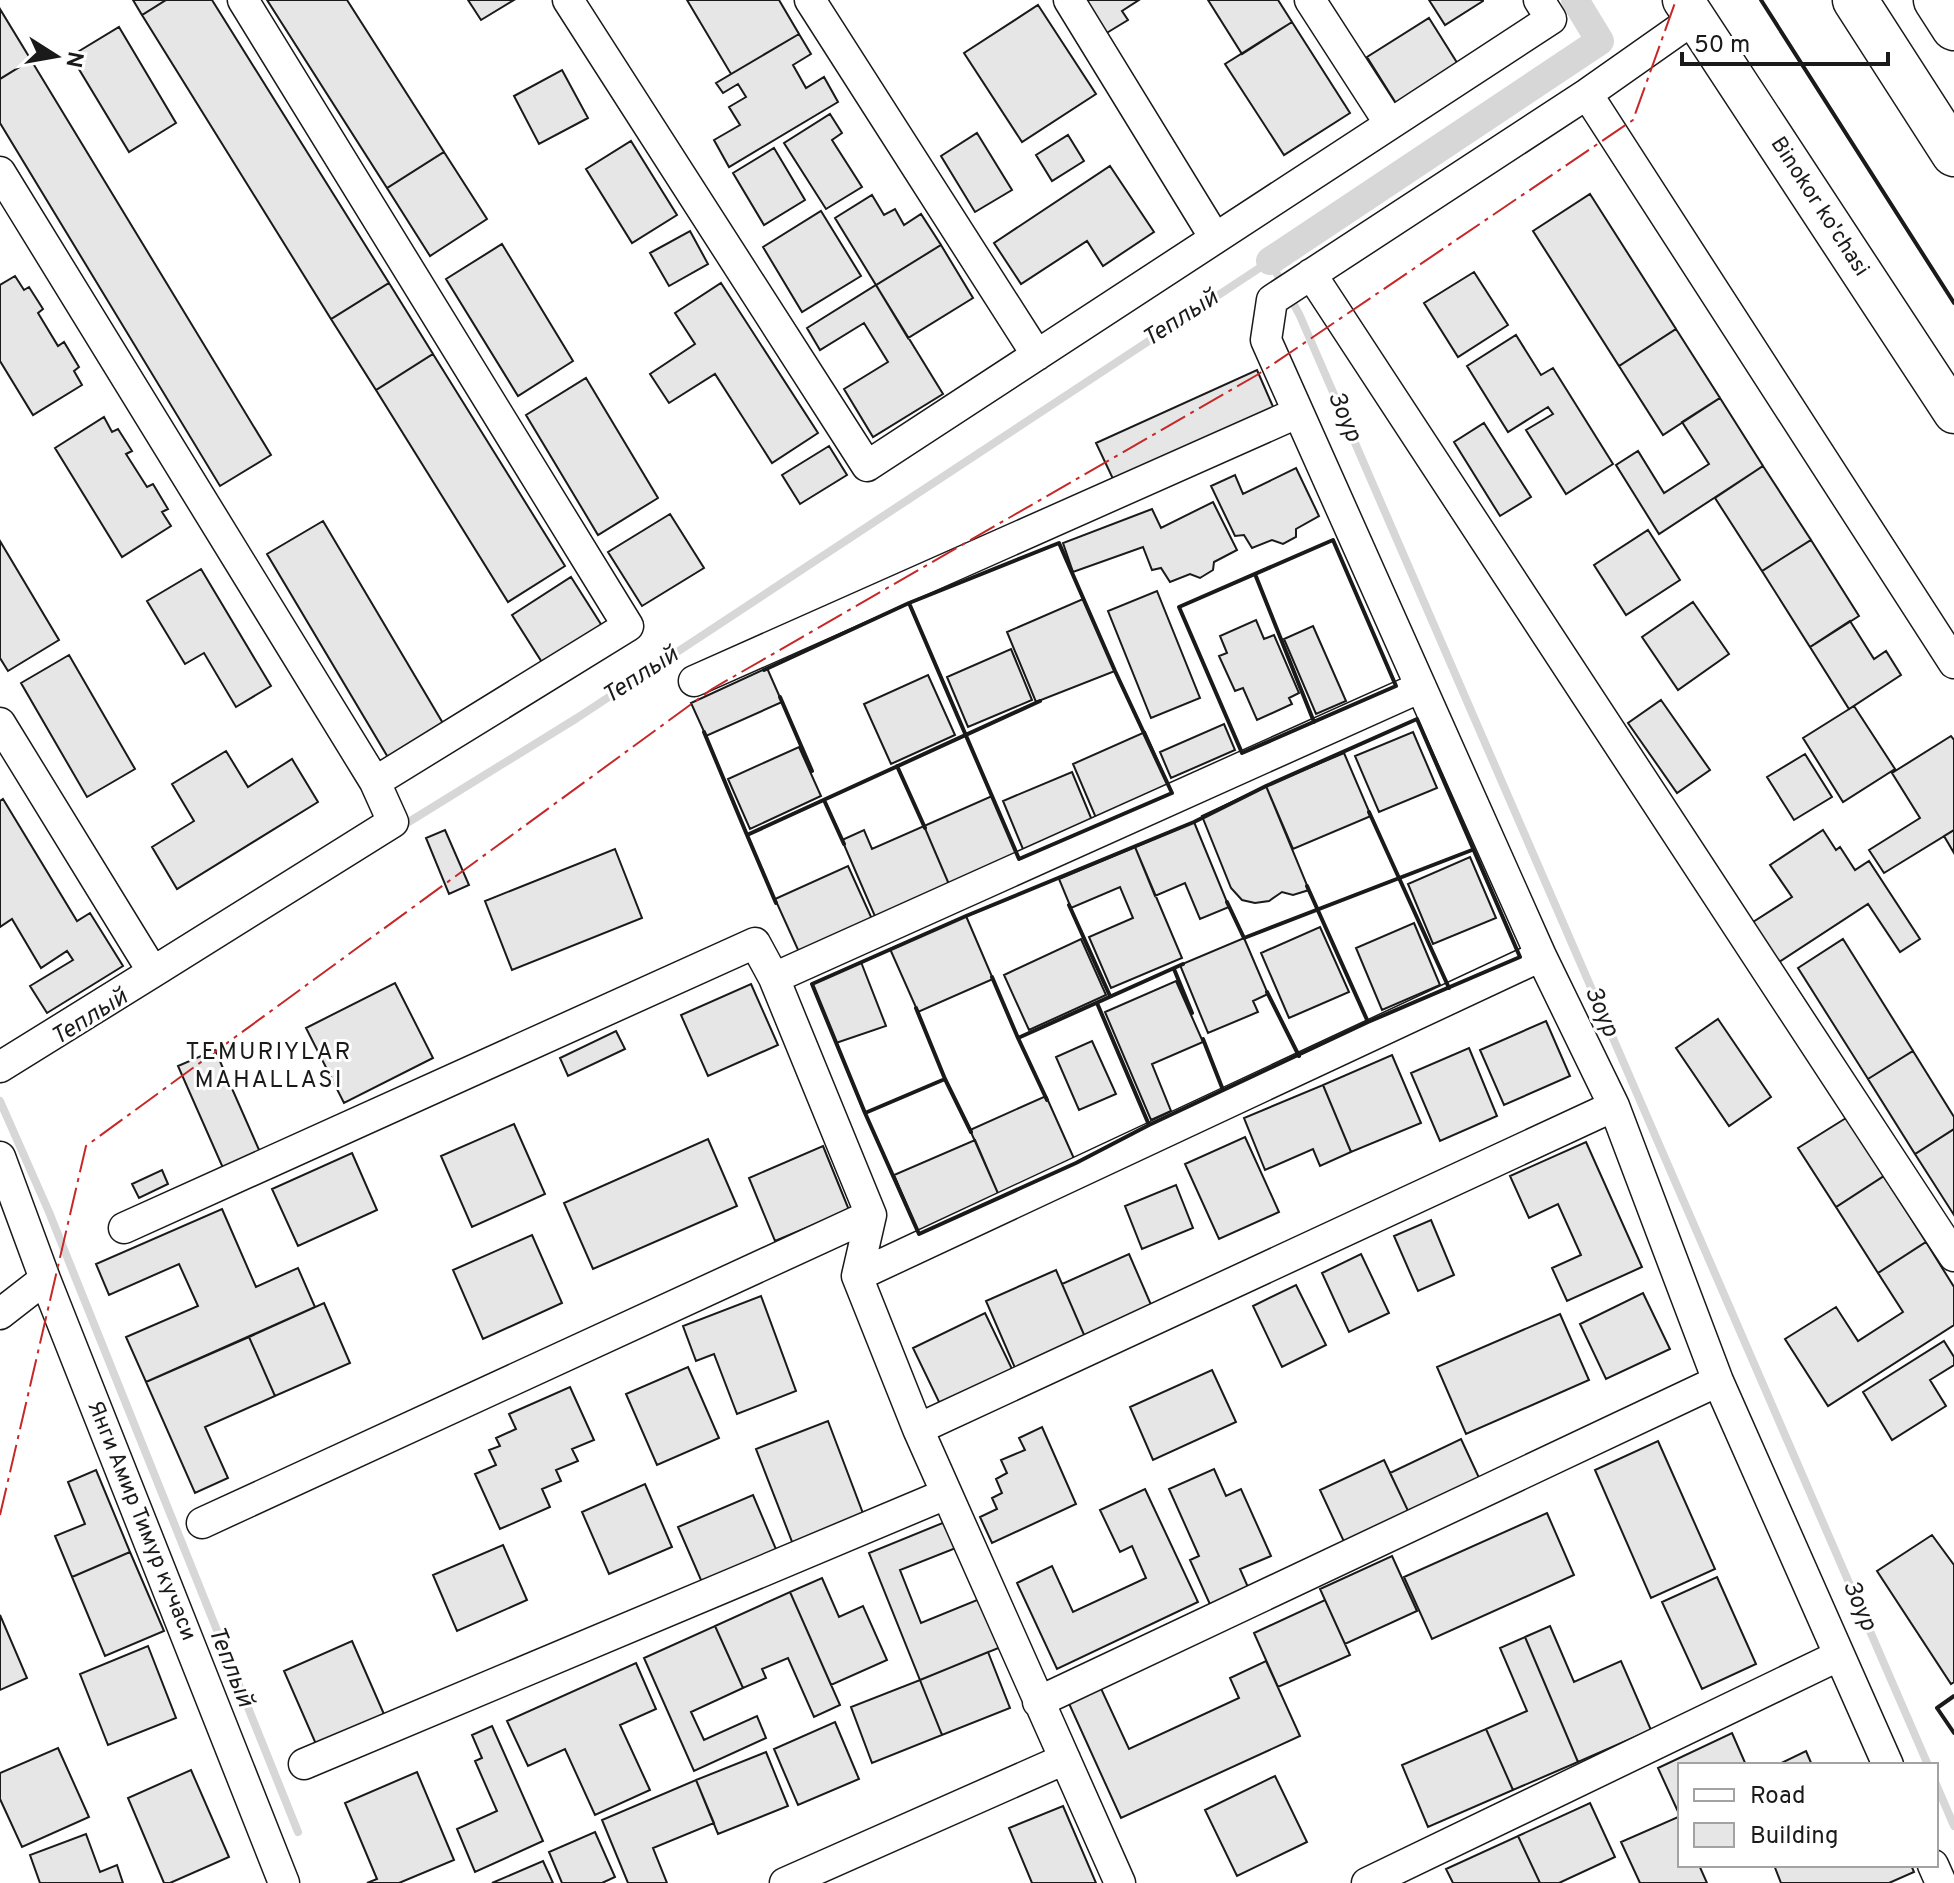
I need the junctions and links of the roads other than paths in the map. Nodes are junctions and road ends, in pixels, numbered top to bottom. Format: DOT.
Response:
graph roads {
  1 [pos="243,0"];
  2 [pos="568,0"];
  3 [pos="810,0"];
  4 [pos="1069,0"];
  5 [pos="1310,0"];
  6 [pos="1539,0"];
  7 [pos="1855,0"];
  8 [pos="1936,0"];
  9 [pos="1689,9"];
  10 [pos="1954,28"];
  11 [pos="1587,94"];
  12 [pos="1390,124"];
  13 [pos="1954,154"];
  14 [pos="0,172"];
  15 [pos="1215,238"];
  16 [pos="1311,274"];
  17 [pos="1037,355"];
  18 [pos="1297,413"];
  19 [pos="1954,413"];
  20 [pos="1954,663"];
  21 [pos="694,681"];
  22 [pos="1421,687"];
  23 [pos="0,723"];
  24 [pos="375,782"];
  25 [pos="1541,956"];
  26 [pos="153,972"];
  27 [pos="774,978"];
  28 [pos="0,1067"];
  29 [pos="1614,1106"];
  30 [pos="0,1157"];
  31 [pos="871,1215"];
  32 [pos="124,1228"];
  33 [pos="1954,1256"];
  34 [pos="857,1276"];
  35 [pos="45,1279"];
  36 [pos="0,1314"];
  37 [pos="1718,1381"];
  38 [pos="918,1429"];
  39 [pos="946,1494"];
  40 [pos="202,1523"];
  41 [pos="1838,1656"];
  42 [pos="1038,1702"];
  43 [pos="1065,1759"];
  44 [pos="1887,1763"];
  45 [pos="304,1764"];
  46 [pos="284,1883"];
  47 [pos="785,1883"];
  48 [pos="1120,1883"];
  49 [pos="1367,1883"];
  1 -- 24 [label="street"];
  2 -- 17 [label="street"];
  3 -- 17 [label="street"];
  4 -- 15 [label="street"];
  5 -- 12 [label="street"];
  6 -- 12 [label="street"];
  7 -- 13 [label="highway"];
  8 -- 10 [label="highway"];
  9 -- 11 [label="street"];
  9 -- 19 [label="main road, Binokor ko'chasi"];
  11 -- 16 [label="street"];
  11 -- 20 [label="street"];
  12 -- 15 [label="street"];
  14 -- 24 [label="street"];
  15 -- 17 [label="street"];
  16 -- 18 [label="street"];
  16 -- 33 [label="street"];
  18 -- 21 [label="street"];
  18 -- 22 [label="street"];
  22 -- 25 [label="street"];
  22 -- 27 [label="street"];
  23 -- 26 [label="street"];
  24 -- 26 [label="street"];
  25 -- 29 [label="street"];
  25 -- 34 [label="street"];
  26 -- 28 [label="street"];
  27 -- 31 [label="street"];
  27 -- 32 [label="street"];
  29 -- 37 [label="street"];
  29 -- 38 [label="street"];
  30 -- 35 [label="street, Янги Амир Тимур кучаси"];
  31 -- 34 [label="street"];
  31 -- 40 [label="street"];
  34 -- 38 [label="street"];
  35 -- 36 [label="street"];
  35 -- 46 [label="street, Янги Амир Тимур кучаси"];
  37 -- 41 [label="street"];
  37 -- 42 [label="street"];
  38 -- 39 [label="street"];
  39 -- 42 [label="street"];
  39 -- 45 [label="street"];
  41 -- 44 [label="street"];
  41 -- 49 [label="street"];
  42 -- 43 [label="street"];
  43 -- 47 [label="street"];
  43 -- 48 [label="street"];
}
